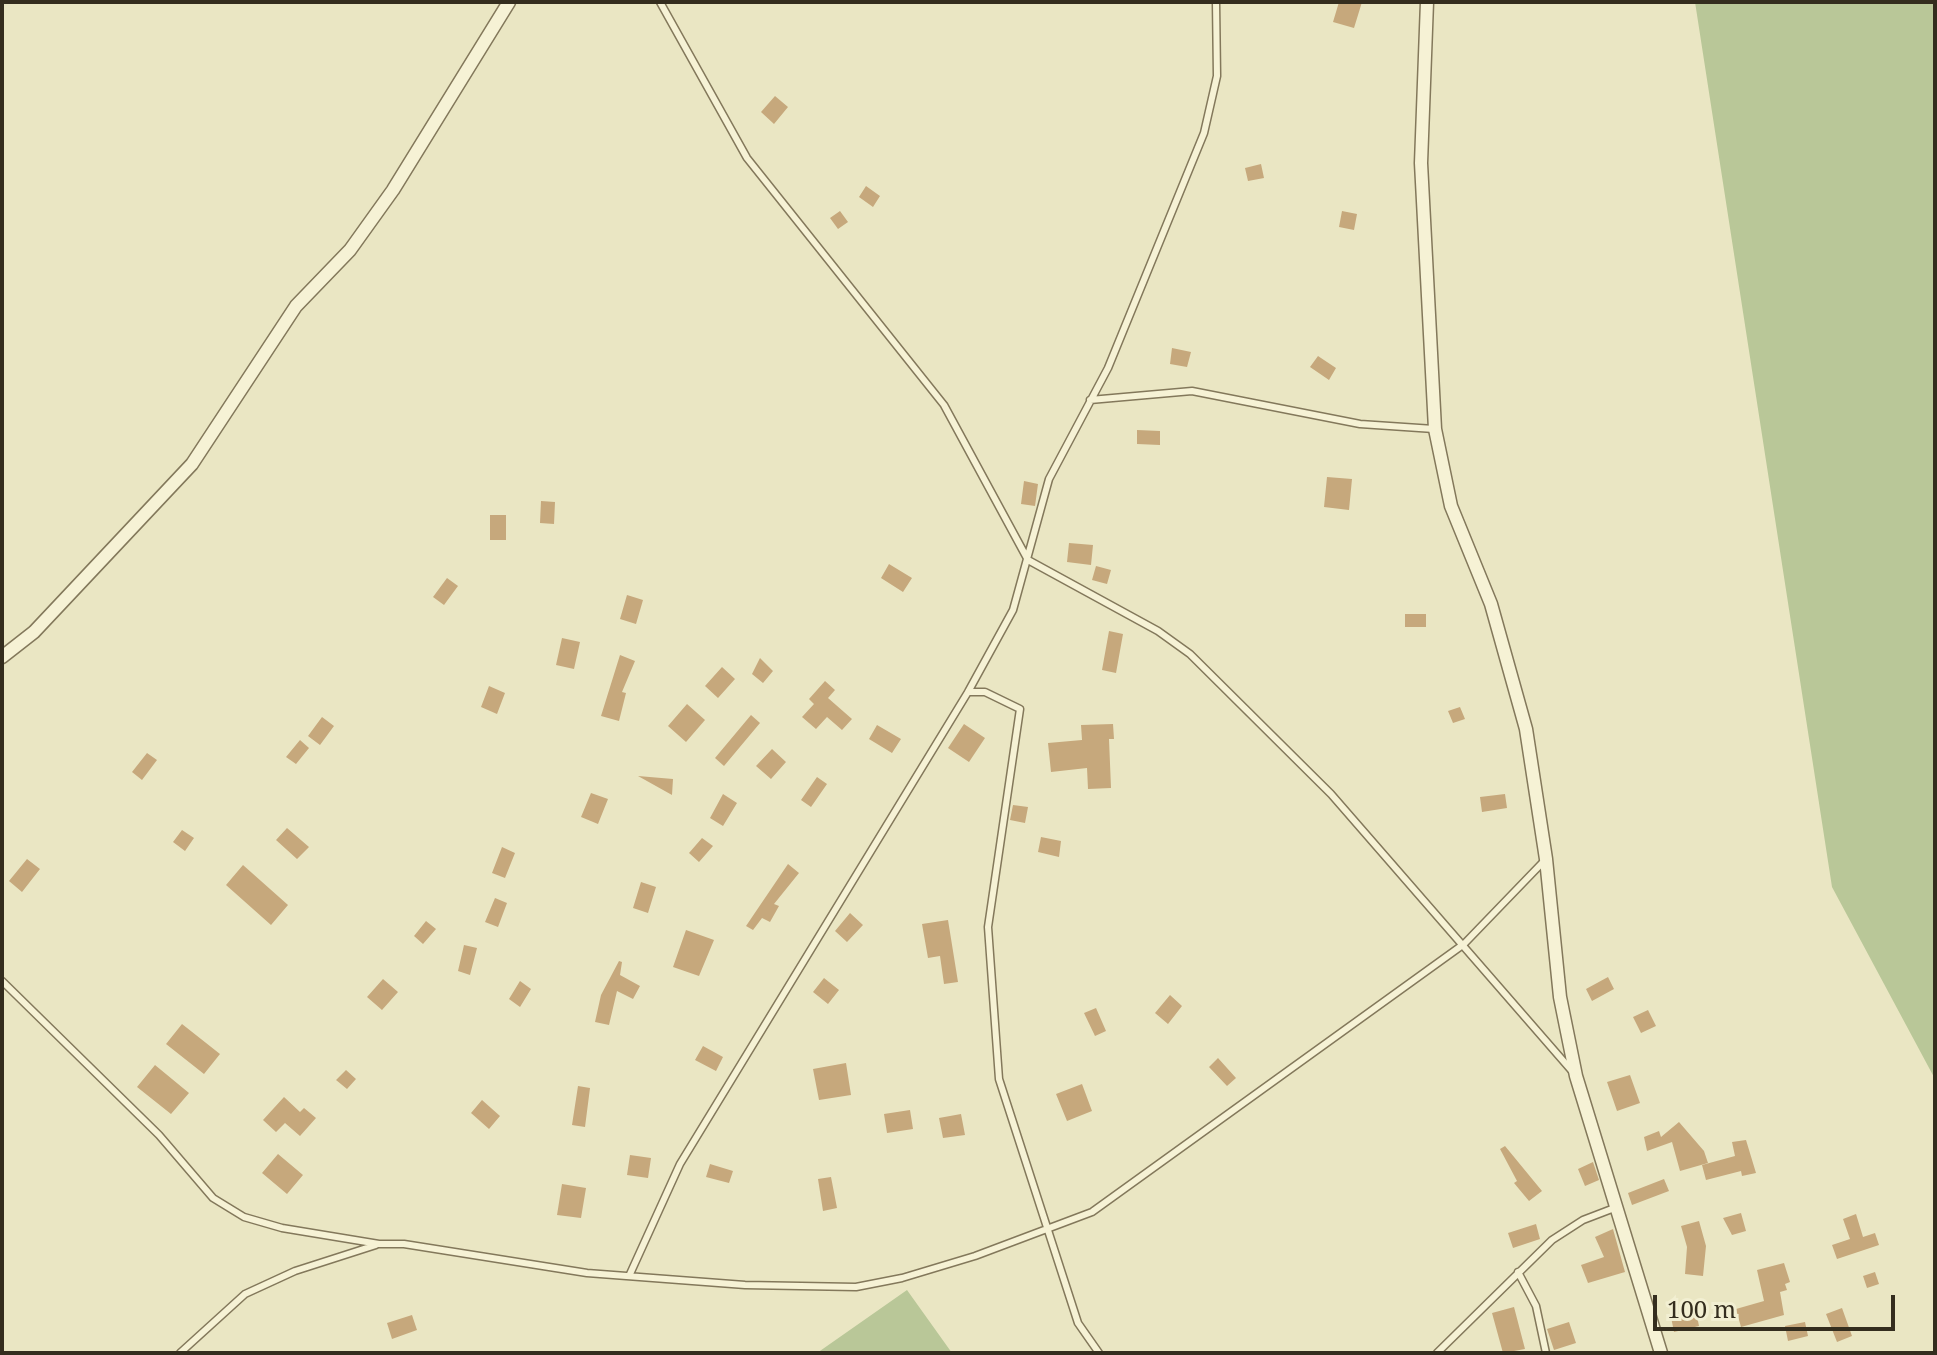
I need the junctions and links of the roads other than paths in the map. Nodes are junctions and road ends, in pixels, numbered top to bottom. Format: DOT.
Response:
graph roads {
  1 [pos="509,2"];
  2 [pos="660,2"];
  3 [pos="1216,2"];
  4 [pos="1427,2"];
  5 [pos="1090,400"];
  6 [pos="1435,429"];
  7 [pos="1028,560"];
  8 [pos="2,657"];
  9 [pos="968,692"];
  10 [pos="1546,859"];
  11 [pos="1464,944"];
  12 [pos="2,981"];
  13 [pos="1576,1076"];
  14 [pos="1617,1207"];
  15 [pos="1049,1231"];
  16 [pos="379,1244"];
  17 [pos="1518,1272"];
  18 [pos="630,1274"];
  19 [pos="180,1353"];
  20 [pos="1099,1353"];
  21 [pos="1437,1353"];
  22 [pos="1546,1353"];
  23 [pos="1661,1353"];
  1 -- 8 [label="street"];
  2 -- 7 [label="lane"];
  3 -- 5 [label="lane"];
  4 -- 6 [label="street"];
  5 -- 6 [label="lane"];
  5 -- 7 [label="lane"];
  6 -- 10 [label="street"];
  7 -- 9 [label="lane"];
  7 -- 11 [label="lane"];
  9 -- 15 [label="lane"];
  9 -- 18 [label="lane"];
  10 -- 11 [label="lane"];
  10 -- 13 [label="street"];
  11 -- 13 [label="lane"];
  11 -- 15 [label="lane"];
  12 -- 16 [label="lane"];
  13 -- 14 [label="street"];
  14 -- 17 [label="lane"];
  14 -- 23 [label="street"];
  15 -- 18 [label="lane"];
  15 -- 20 [label="lane"];
  16 -- 18 [label="lane"];
  16 -- 19 [label="lane"];
  17 -- 21 [label="lane"];
  17 -- 22 [label="lane"];
}
